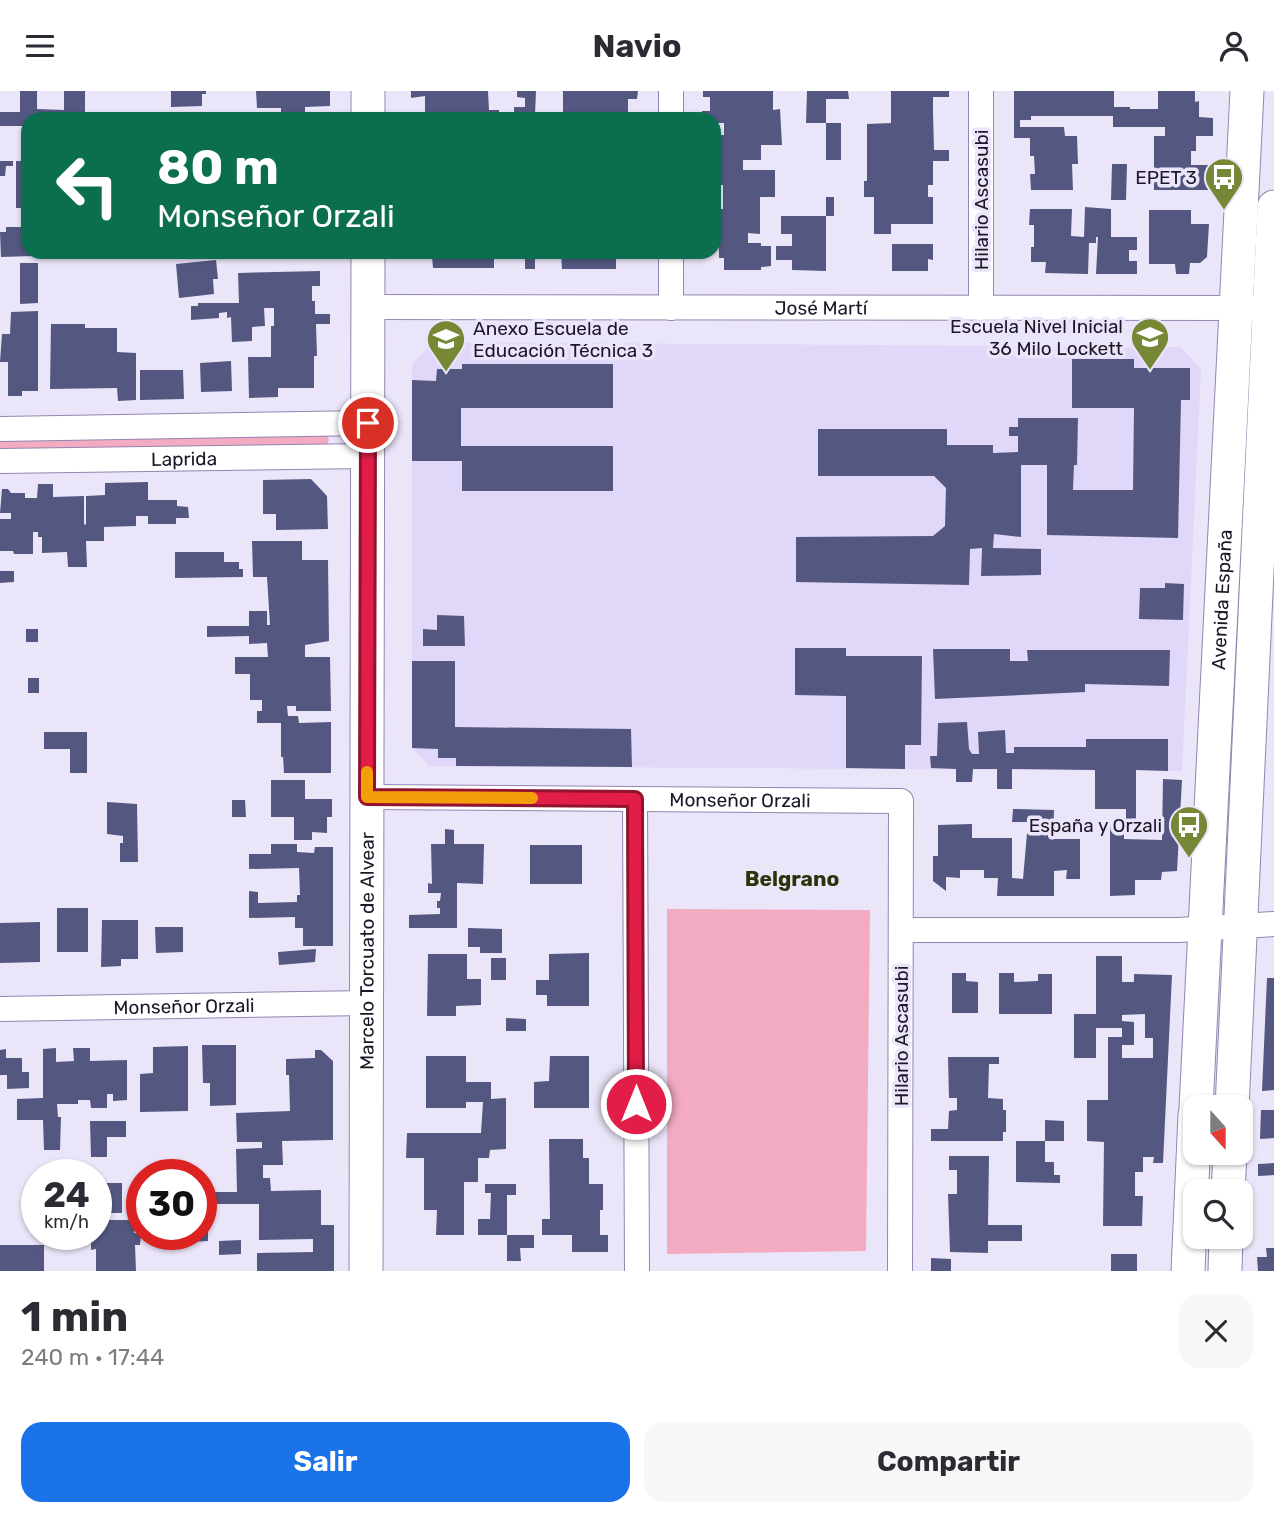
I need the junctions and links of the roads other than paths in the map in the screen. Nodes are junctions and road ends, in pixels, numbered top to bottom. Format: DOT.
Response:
graph roads {
  1 [pos="368,91"];
  2 [pos="671,91"];
  3 [pos="981,91"];
  4 [pos="1247,91"];
  5 [pos="368,112"];
  6 [pos="671,112"];
  7 [pos="1274,207"];
  8 [pos="368,259"];
  9 [pos="671,259"];
  10 [pos="368,307"];
  11 [pos="671,308"];
  12 [pos="981,308"];
  13 [pos="1236,308"];
  14 [pos="1272,308"];
  15 [pos="0,429"];
  16 [pos="368,439"];
  17 [pos="0,461"];
  18 [pos="367,797"];
  19 [pos="635,799"];
  20 [pos="901,801"];
  21 [pos="1274,924"];
  22 [pos="1240,926"];
  23 [pos="1204,928"];
  24 [pos="901,930"];
  25 [pos="367,1003"];
  26 [pos="0,1009"];
  27 [pos="1197,1095"];
  28 [pos="1233,1095"];
  29 [pos="1193,1165"];
  30 [pos="1226,1249"];
  31 [pos="366,1271"];
  32 [pos="637,1271"];
  33 [pos="900,1271"];
  34 [pos="1188,1271"];
  35 [pos="1225,1271"];
  1 -- 5 [label="main road"];
  2 -- 6 [label="street"];
  3 -- 12 [label="street, Hilario Ascasubi"];
  4 -- 13 [label="main road, Avenida España"];
  7 -- 14 [label="main road, Avenida España"];
  8 -- 10 [label="main road, Marcelo Torcuato de Alvear"];
  9 -- 11 [label="street"];
  10 -- 11 [label="street, José Martí"];
  10 -- 16 [label="main road, Marcelo Torcuato de Alvear"];
  11 -- 12 [label="street, José Martí"];
  12 -- 13 [label="street, José Martí"];
  13 -- 14 [label="street, José Martí"];
  13 -- 23 [label="main road, Avenida España"];
  14 -- 22 [label="main road, Avenida España"];
  15 -- 16 [label="street, Laprida"];
  16 -- 17 [label="street, Laprida"];
  16 -- 18 [label="main road, Marcelo Torcuato de Alvear"];
  18 -- 19 [label="street, Monseñor Orzali"];
  18 -- 25 [label="main road, Marcelo Torcuato de Alvear"];
  19 -- 20 [label="street, Monseñor Orzali"];
  19 -- 32 [label="street"];
  20 -- 24 [label="street, Hilario Ascasubi"];
  21 -- 22 [label="street"];
  22 -- 23 [label="street"];
  22 -- 28 [label="main road, Avenida España"];
  23 -- 24 [label="street"];
  23 -- 27 [label="main road, Avenida España"];
  24 -- 33 [label="street, Hilario Ascasubi"];
  25 -- 26 [label="street, Monseñor Orzali"];
  25 -- 31 [label="main road, Marcelo Torcuato de Alvear"];
  29 -- 34 [label="main road"];
  30 -- 35 [label="main road"];
}
